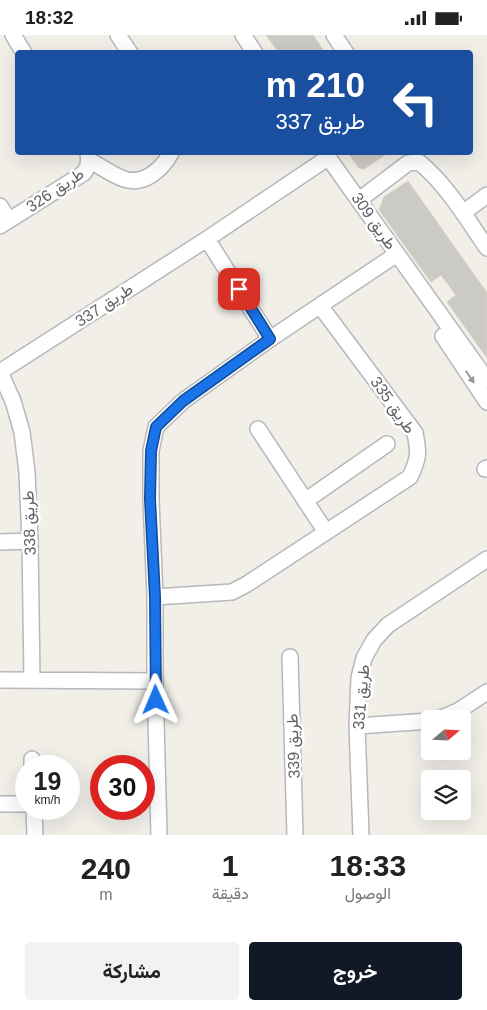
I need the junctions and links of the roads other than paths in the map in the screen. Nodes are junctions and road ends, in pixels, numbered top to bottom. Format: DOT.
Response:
graph roads {
  1 [pos="13,35"];
  2 [pos="118,35"];
  3 [pos="243,35"];
  4 [pos="334,35"];
  5 [pos="22,50"];
  6 [pos="128,50"];
  7 [pos="253,50"];
  8 [pos="344,50"];
  9 [pos="170,155"];
  10 [pos="327,155"];
  11 [pos="88,156"];
  12 [pos="416,157"];
  13 [pos="487,195"];
  14 [pos="359,200"];
  15 [pos="0,206"];
  16 [pos="463,213"];
  17 [pos="4,223"];
  18 [pos="208,239"];
  19 [pos="487,248"];
  20 [pos="397,255"];
  21 [pos="422,289"];
  22 [pos="321,307"];
  23 [pos="270,339"];
  24 [pos="0,372"];
  25 [pos="487,380"];
  26 [pos="487,402"];
  27 [pos="258,429"];
  28 [pos="387,444"];
  29 [pos="305,501"];
  30 [pos="326,532"];
  31 [pos="30,541"];
  32 [pos="0,542"];
  33 [pos="487,559"];
  34 [pos="155,597"];
  35 [pos="290,657"];
  36 [pos="32,679"];
  37 [pos="0,680"];
  38 [pos="155,681"];
  39 [pos="487,692"];
  40 [pos="460,710"];
  41 [pos="421,722"];
  42 [pos="357,726"];
  43 [pos="0,804"];
  44 [pos="15,804"];
  45 [pos="34,820"];
  46 [pos="35,835"];
  47 [pos="159,835"];
  48 [pos="295,835"];
  49 [pos="360,835"];
  1 -- 5 [label="street"];
  2 -- 6 [label="street"];
  3 -- 7 [label="street"];
  4 -- 8 [label="street"];
  9 -- 11 [label="street"];
  10 -- 14 [label="street, طريق 309"];
  10 -- 18 [label="street, طريق 337"];
  11 -- 17 [label="street, طريق 326"];
  12 -- 14 [label="street"];
  12 -- 16 [label="street"];
  13 -- 16 [label="street"];
  14 -- 20 [label="street, طريق 309"];
  15 -- 17 [label="street, طريق 326"];
  16 -- 19 [label="street"];
  18 -- 23 [label="street"];
  18 -- 24 [label="street, طريق 337"];
  20 -- 21 [label="street, طريق 309"];
  20 -- 22 [label="street"];
  21 -- 25 [label="street, طريق 309"];
  21 -- 26 [label="street, طريق 309, one-way"];
  22 -- 23 [label="street"];
  22 -- 30 [label="street, طريق 335"];
  23 -- 34 [label="street"];
  24 -- 31 [label="street, طريق 338"];
  27 -- 29 [label="street"];
  28 -- 29 [label="street"];
  29 -- 30 [label="street"];
  30 -- 34 [label="street, طريق 335"];
  31 -- 32 [label="street"];
  31 -- 36 [label="street, طريق 338"];
  33 -- 42 [label="street, طريق 331"];
  34 -- 38 [label="street"];
  35 -- 48 [label="street, طريق 339"];
  36 -- 37 [label="street"];
  36 -- 38 [label="street"];
  38 -- 47 [label="street"];
  39 -- 40 [label="street"];
  41 -- 42 [label="street"];
  42 -- 49 [label="street, طريق 331"];
  43 -- 44 [label="street"];
  45 -- 46 [label="street"];
}
